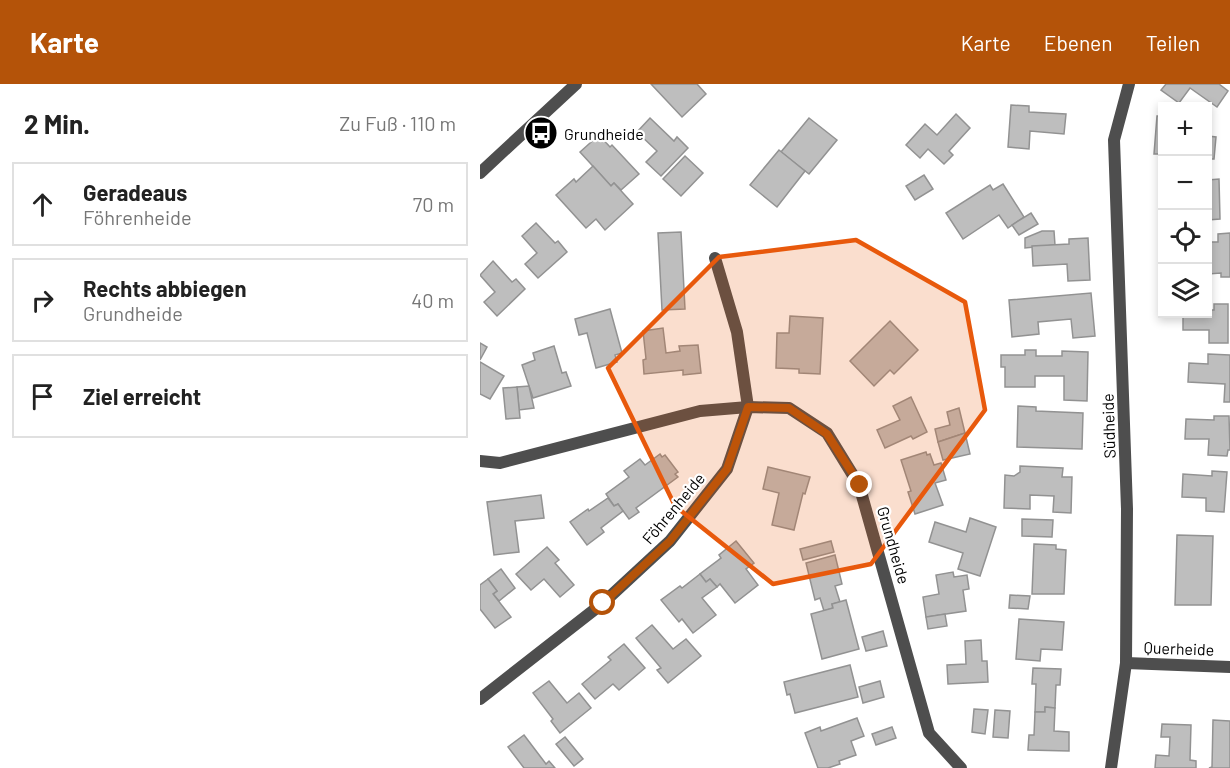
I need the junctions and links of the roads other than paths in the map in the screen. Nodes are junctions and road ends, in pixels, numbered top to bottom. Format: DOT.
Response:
graph roads {
  1 [pos="576,84"];
  2 [pos="1129,84"];
  3 [pos="480,173"];
  4 [pos="715,258"];
  5 [pos="748,407"];
  6 [pos="480,461"];
  7 [pos="1126,663"];
  8 [pos="1230,667"];
  9 [pos="480,699"];
  10 [pos="961,768"];
  11 [pos="1111,768"];
  1 -- 3 [label="street"];
  2 -- 7 [label="street, Südheide"];
  4 -- 5 [label="street"];
  5 -- 6 [label="street, Grundheide"];
  5 -- 9 [label="street, Föhrenheide"];
  5 -- 10 [label="street, Grundheide"];
  7 -- 8 [label="street, Querheide"];
  7 -- 11 [label="street, Südheide"];
}
